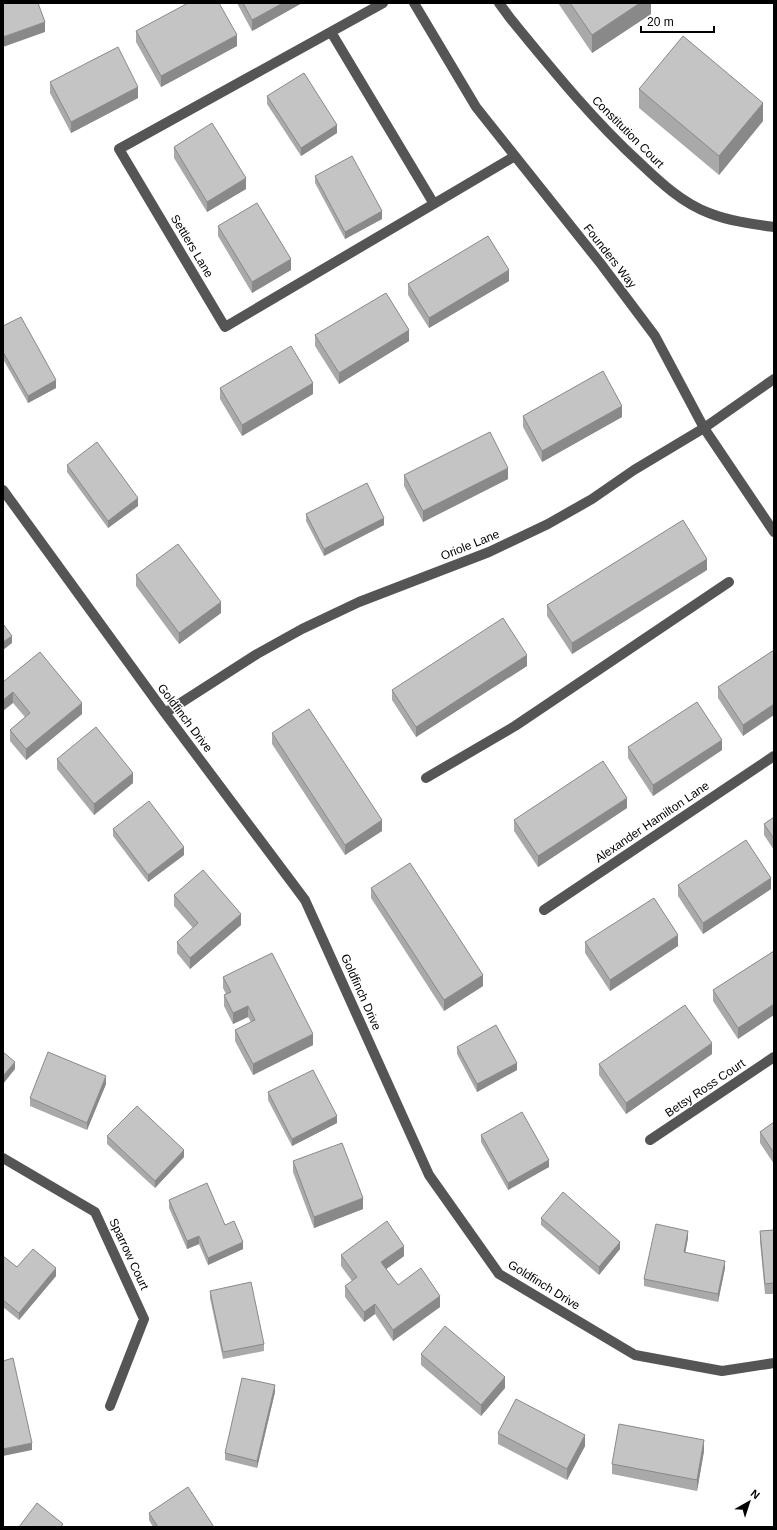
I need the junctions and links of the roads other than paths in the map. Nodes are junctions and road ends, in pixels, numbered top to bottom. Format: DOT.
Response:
graph roads {
  1 [pos="384,3"];
  2 [pos="414,3"];
  3 [pos="499,3"];
  4 [pos="331,32"];
  5 [pos="515,156"];
  6 [pos="434,204"];
  7 [pos="774,227"];
  8 [pos="774,379"];
  9 [pos="704,428"];
  10 [pos="3,490"];
  11 [pos="774,532"];
  12 [pos="729,582"];
  13 [pos="165,713"];
  14 [pos="774,756"];
  15 [pos="426,778"];
  16 [pos="544,910"];
  17 [pos="774,1057"];
  18 [pos="650,1140"];
  19 [pos="3,1158"];
  20 [pos="774,1363"];
  21 [pos="110,1406"];
  1 -- 4 [label="street, Settlers Lane"];
  2 -- 5 [label="street, Founders Way"];
  3 -- 7 [label="street, Constitution Court"];
  4 -- 6 [label="street"];
  4 -- 6 [label="street, Settlers Lane"];
  5 -- 6 [label="street, Settlers Lane"];
  5 -- 9 [label="street, Founders Way"];
  8 -- 9 [label="street, Oriole Lane"];
  9 -- 11 [label="street, Founders Way"];
  9 -- 13 [label="street, Oriole Lane"];
  10 -- 13 [label="street, Goldfinch Drive"];
  12 -- 15 [label="street"];
  13 -- 20 [label="street, Goldfinch Drive"];
  14 -- 16 [label="street, Alexander Hamilton Lane"];
  17 -- 18 [label="street, Betsy Ross Court"];
  19 -- 21 [label="street, Sparrow Court"];
}
